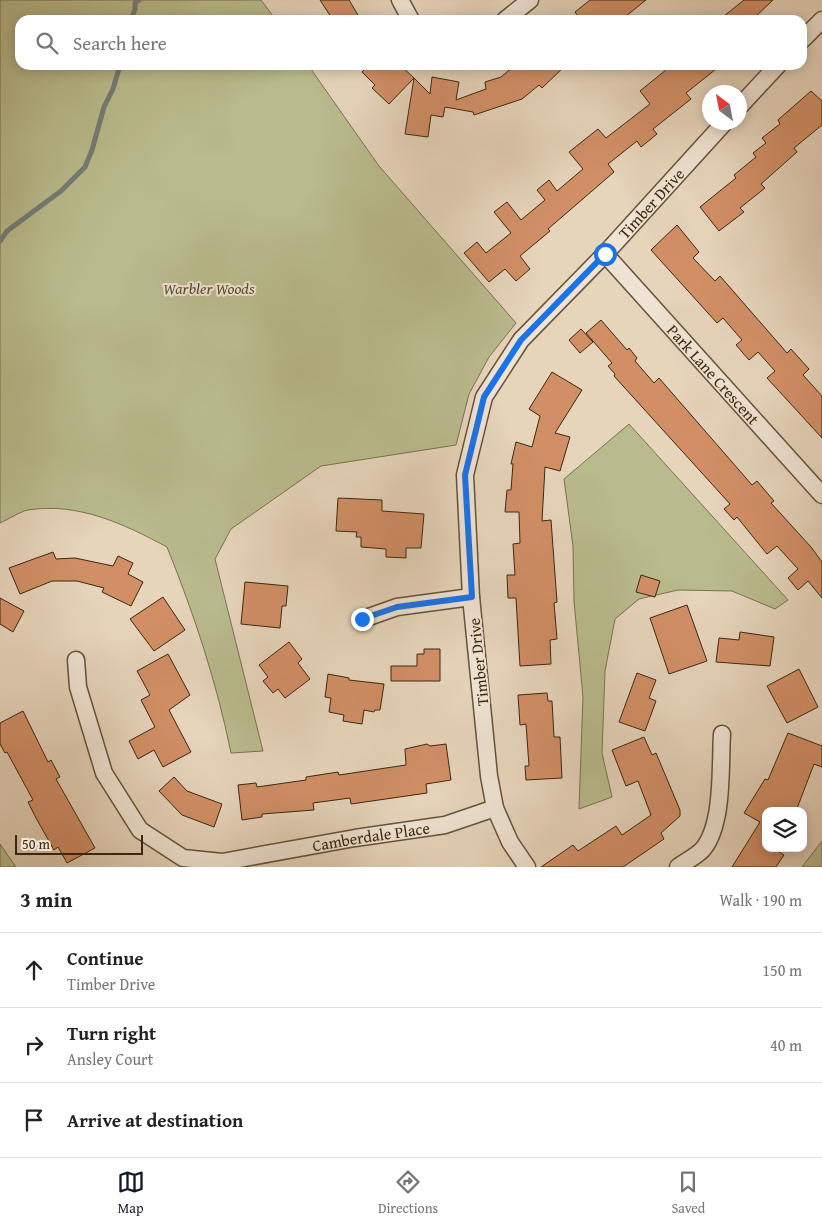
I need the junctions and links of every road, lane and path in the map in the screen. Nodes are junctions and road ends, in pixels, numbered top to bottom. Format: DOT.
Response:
graph roads {
  1 [pos="400,0"];
  2 [pos="530,0"];
  3 [pos="408,15"];
  4 [pos="511,15"];
  5 [pos="822,20"];
  6 [pos="807,35"];
  7 [pos="773,70"];
  8 [pos="747,98"];
  9 [pos="718,130"];
  10 [pos="605,254"];
  11 [pos="822,495"];
  12 [pos="472,597"];
  13 [pos="362,619"];
  14 [pos="76,660"];
  15 [pos="722,734"];
  16 [pos="495,808"];
  17 [pos="527,867"];
  18 [pos="678,867"];
  1 -- 3 [label="street"];
  2 -- 4 [label="street"];
  5 -- 6 [label="street"];
  7 -- 8 [label="street"];
  9 -- 10 [label="street, Timber Drive"];
  10 -- 11 [label="street, Park Lane Crescent"];
  10 -- 12 [label="street, Timber Drive"];
  12 -- 13 [label="street"];
  12 -- 16 [label="street, Timber Drive"];
  14 -- 16 [label="street, Camberdale Place"];
  15 -- 18 [label="street"];
  16 -- 17 [label="street, Timber Drive"];
}
